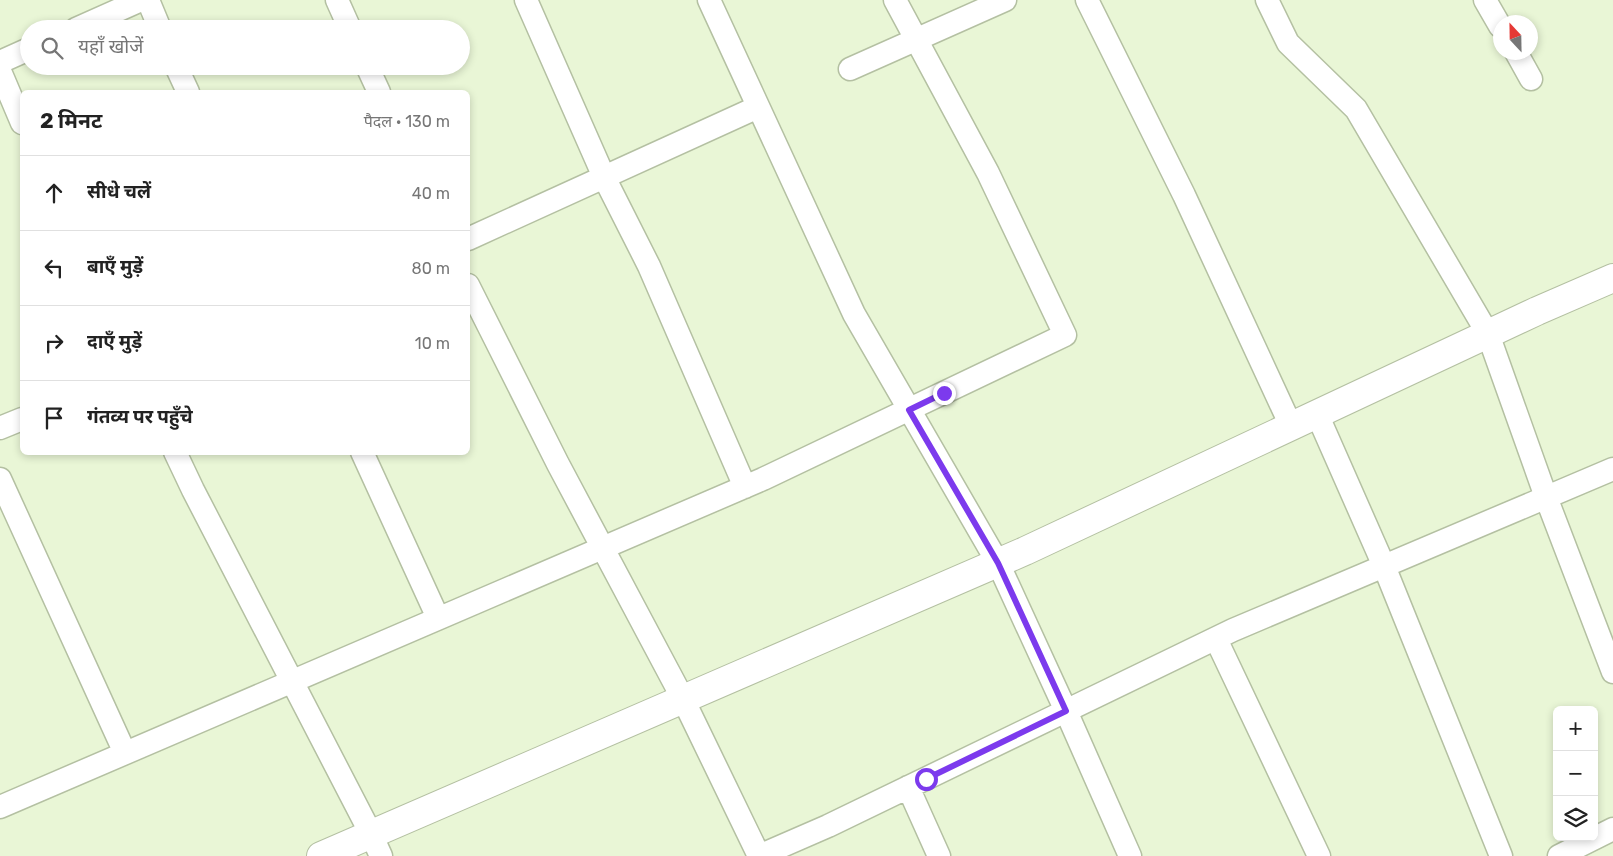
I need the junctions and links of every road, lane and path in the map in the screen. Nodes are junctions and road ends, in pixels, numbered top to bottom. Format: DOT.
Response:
graph roads {
  1 [pos="141,0"];
  2 [pos="148,0"];
  3 [pos="337,0"];
  4 [pos="526,0"];
  5 [pos="709,0"];
  6 [pos="895,0"];
  7 [pos="1004,0"];
  8 [pos="1087,0"];
  9 [pos="1267,0"];
  10 [pos="1485,0"];
  11 [pos="1494,15"];
  12 [pos="96,20"];
  13 [pos="156,20"];
  14 [pos="346,20"];
  15 [pos="916,39"];
  16 [pos="20,53"];
  17 [pos="1520,60"];
  18 [pos="0,62"];
  19 [pos="850,69"];
  20 [pos="0,71"];
  21 [pos="180,75"];
  22 [pos="371,75"];
  23 [pos="1531,79"];
  24 [pos="187,90"];
  25 [pos="378,90"];
  26 [pos="758,107"];
  27 [pos="20,118"];
  28 [pos="604,177"];
  29 [pos="470,238"];
  30 [pos="1613,278"];
  31 [pos="470,289"];
  32 [pos="1488,334"];
  33 [pos="909,410"];
  34 [pos="1317,414"];
  35 [pos="20,420"];
  36 [pos="1290,426"];
  37 [pos="0,428"];
  38 [pos="176,455"];
  39 [pos="363,455"];
  40 [pos="1613,469"];
  41 [pos="0,479"];
  42 [pos="745,487"];
  43 [pos="1546,497"];
  44 [pos="603,547"];
  45 [pos="998,563"];
  46 [pos="1384,566"];
  47 [pos="438,618"];
  48 [pos="1216,639"];
  49 [pos="1613,672"];
  50 [pos="292,681"];
  51 [pos="683,699"];
  52 [pos="1066,711"];
  53 [pos="125,753"];
  54 [pos="908,787"];
  55 [pos="0,807"];
  56 [pos="1613,829"];
  57 [pos="376,845"];
  58 [pos="321,856"];
  59 [pos="759,856"];
  60 [pos="938,856"];
  61 [pos="1130,856"];
  62 [pos="1319,856"];
  63 [pos="1501,856"];
  64 [pos="1559,856"];
  1 -- 12 [label="street"];
  2 -- 13 [label="street"];
  3 -- 14 [label="street"];
  4 -- 28 [label="street"];
  5 -- 26 [label="street"];
  6 -- 15 [label="street"];
  7 -- 15 [label="street"];
  8 -- 36 [label="street"];
  9 -- 32 [label="street"];
  10 -- 11 [label="street"];
  15 -- 19 [label="street"];
  15 -- 33 [label="street"];
  16 -- 18 [label="street"];
  17 -- 23 [label="street"];
  20 -- 27 [label="street"];
  21 -- 24 [label="street"];
  22 -- 25 [label="street"];
  26 -- 28 [label="street"];
  26 -- 33 [label="street"];
  28 -- 29 [label="street"];
  28 -- 42 [label="street"];
  30 -- 32 [label="street"];
  31 -- 44 [label="street"];
  32 -- 34 [label="street"];
  32 -- 43 [label="street"];
  33 -- 42 [label="street"];
  33 -- 45 [label="street"];
  34 -- 36 [label="street"];
  34 -- 46 [label="street"];
  35 -- 37 [label="street"];
  36 -- 45 [label="street"];
  38 -- 50 [label="street"];
  39 -- 47 [label="street"];
  40 -- 43 [label="street"];
  41 -- 53 [label="street"];
  42 -- 44 [label="street"];
  43 -- 46 [label="street"];
  43 -- 49 [label="street"];
  44 -- 47 [label="street"];
  44 -- 51 [label="street"];
  45 -- 51 [label="street"];
  45 -- 52 [label="street"];
  46 -- 48 [label="street"];
  46 -- 63 [label="street"];
  47 -- 50 [label="street"];
  48 -- 52 [label="street"];
  48 -- 62 [label="street"];
  50 -- 53 [label="street"];
  50 -- 57 [label="street"];
  51 -- 57 [label="street"];
  51 -- 59 [label="street"];
  52 -- 54 [label="street"];
  52 -- 61 [label="street"];
  53 -- 55 [label="street"];
  54 -- 59 [label="street"];
  54 -- 60 [label="street"];
  56 -- 64 [label="street"];
  57 -- 58 [label="street"];
}
